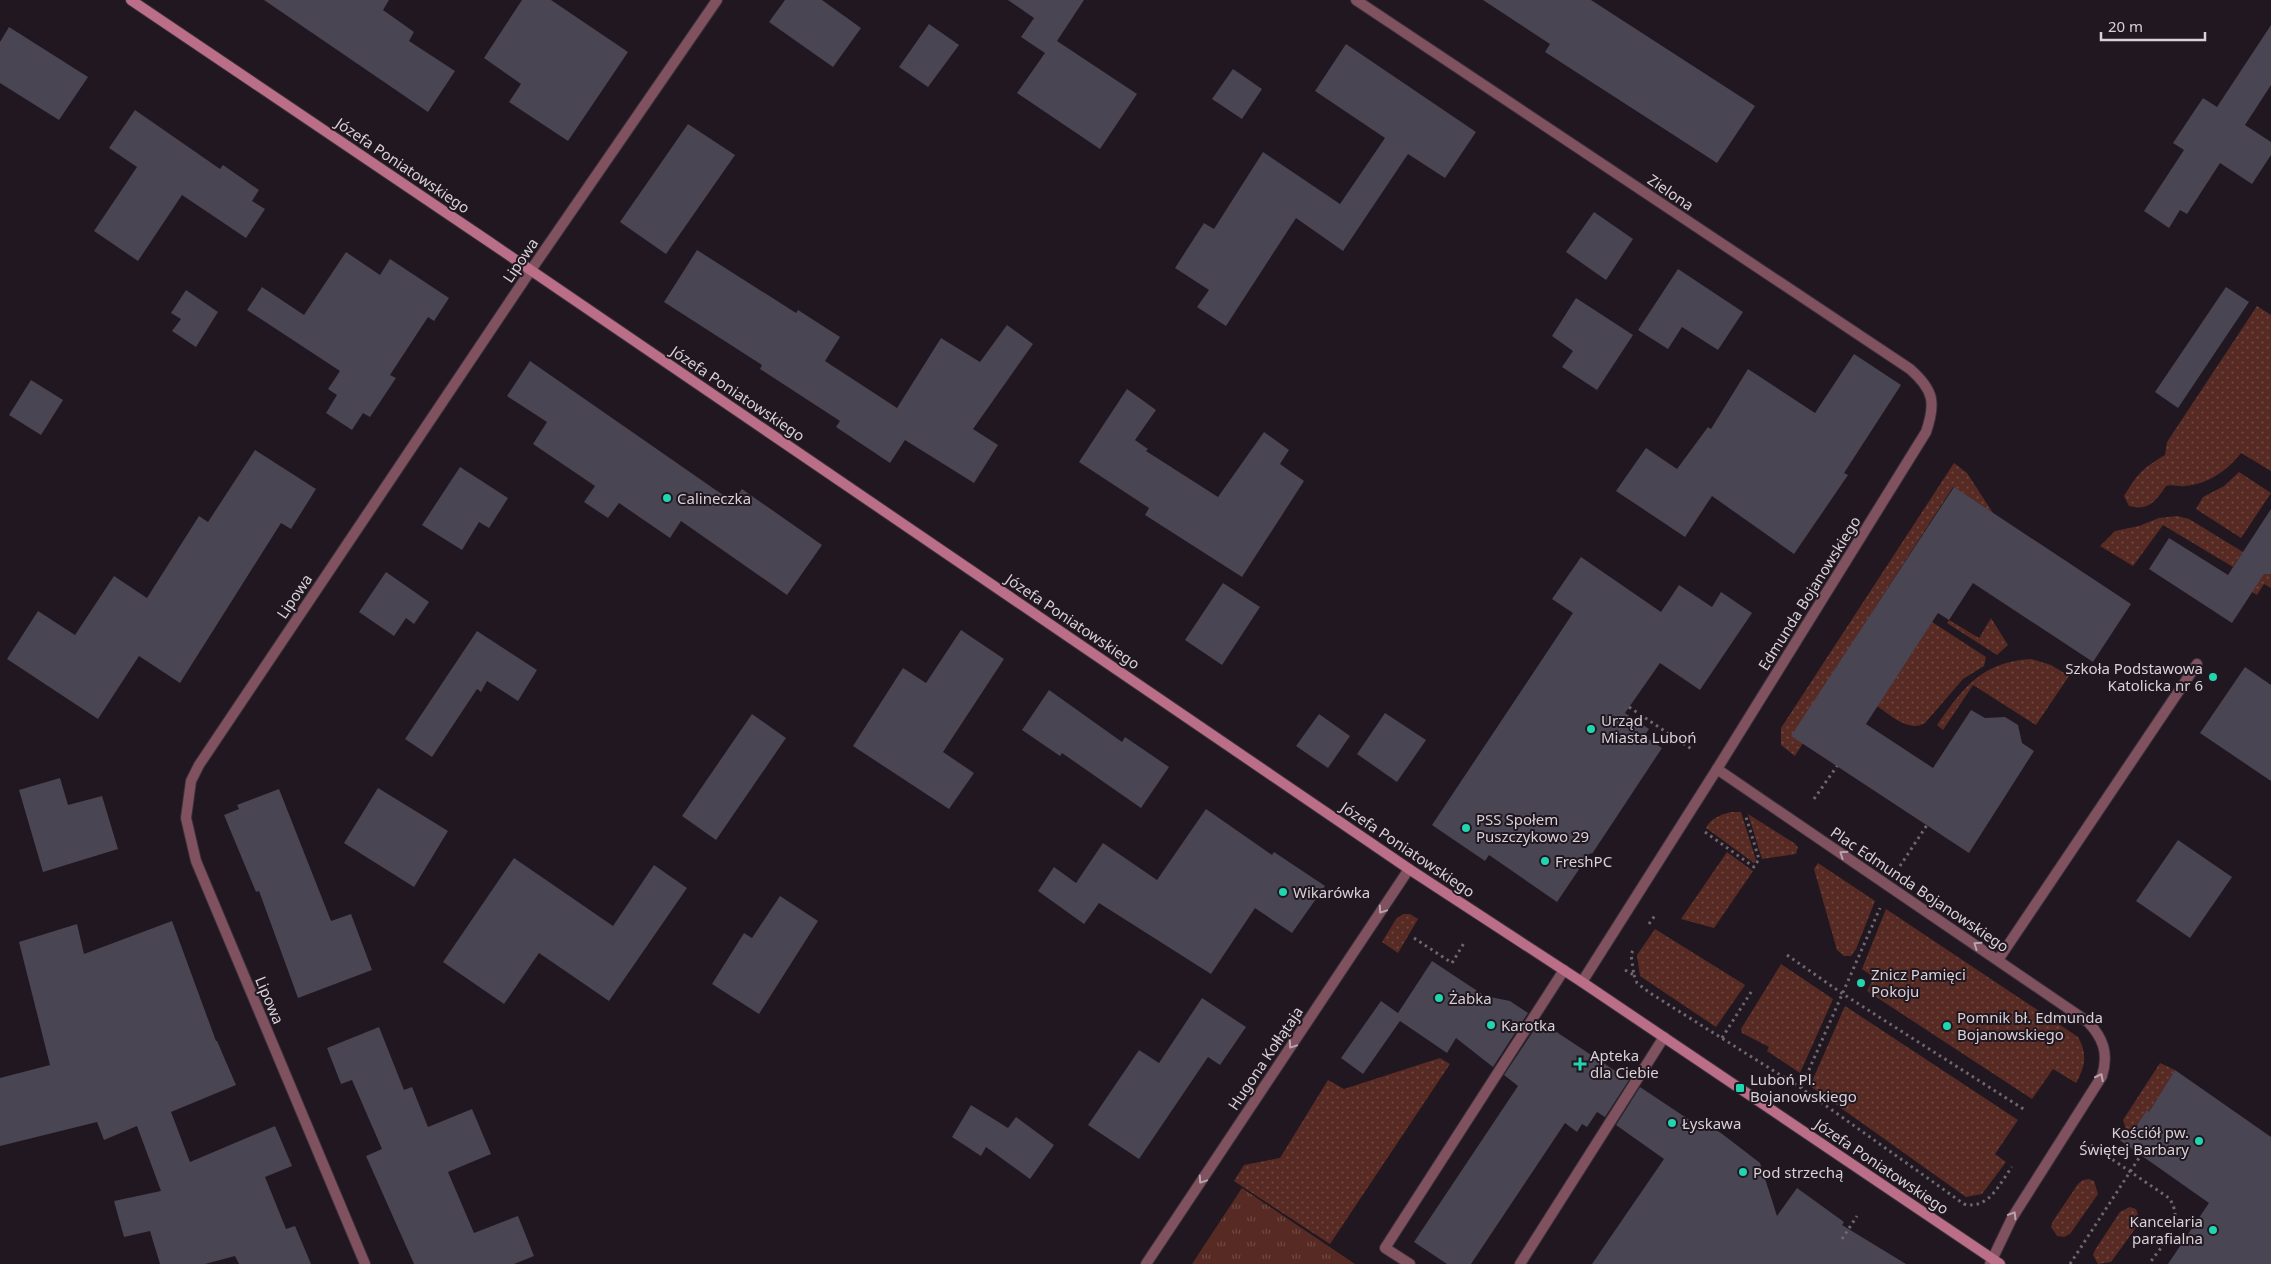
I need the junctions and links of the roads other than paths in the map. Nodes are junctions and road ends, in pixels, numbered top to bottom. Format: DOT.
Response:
graph roads {
  1 [pos="131,0"];
  2 [pos="717,0"];
  3 [pos="1356,0"];
  4 [pos="531,270"];
  5 [pos="1926,432"];
  6 [pos="2197,664"];
  7 [pos="1717,769"];
  8 [pos="1409,869"];
  9 [pos="1998,960"];
  10 [pos="1564,970"];
  11 [pos="1582,982"];
  12 [pos="1664,1037"];
  13 [pos="1994,1262"];
  14 [pos="365,1264"];
  15 [pos="1146,1264"];
  16 [pos="1410,1264"];
  17 [pos="1520,1264"];
  1 -- 4 [label="street, Józefa Poniatowskiego"];
  2 -- 4 [label="street, Lipowa"];
  3 -- 5 [label="street, Zielona"];
  4 -- 8 [label="street, Józefa Poniatowskiego"];
  4 -- 14 [label="street, Lipowa"];
  5 -- 7 [label="street, Edmunda Bojanowskiego"];
  6 -- 9 [label="street"];
  9 -- 7 [label="street, Plac Edmunda Bojanowskiego, one-way"];
  7 -- 11 [label="street"];
  8 -- 10 [label="street, Józefa Poniatowskiego"];
  8 -- 15 [label="street, Hugona Kołłątaja, one-way"];
  13 -- 9 [label="street, Plac Edmunda Bojanowskiego, one-way"];
  10 -- 11 [label="street, Józefa Poniatowskiego"];
  10 -- 16 [label="street"];
  11 -- 12 [label="street, Józefa Poniatowskiego"];
  12 -- 13 [label="street, Józefa Poniatowskiego"];
  12 -- 17 [label="street"];
}
